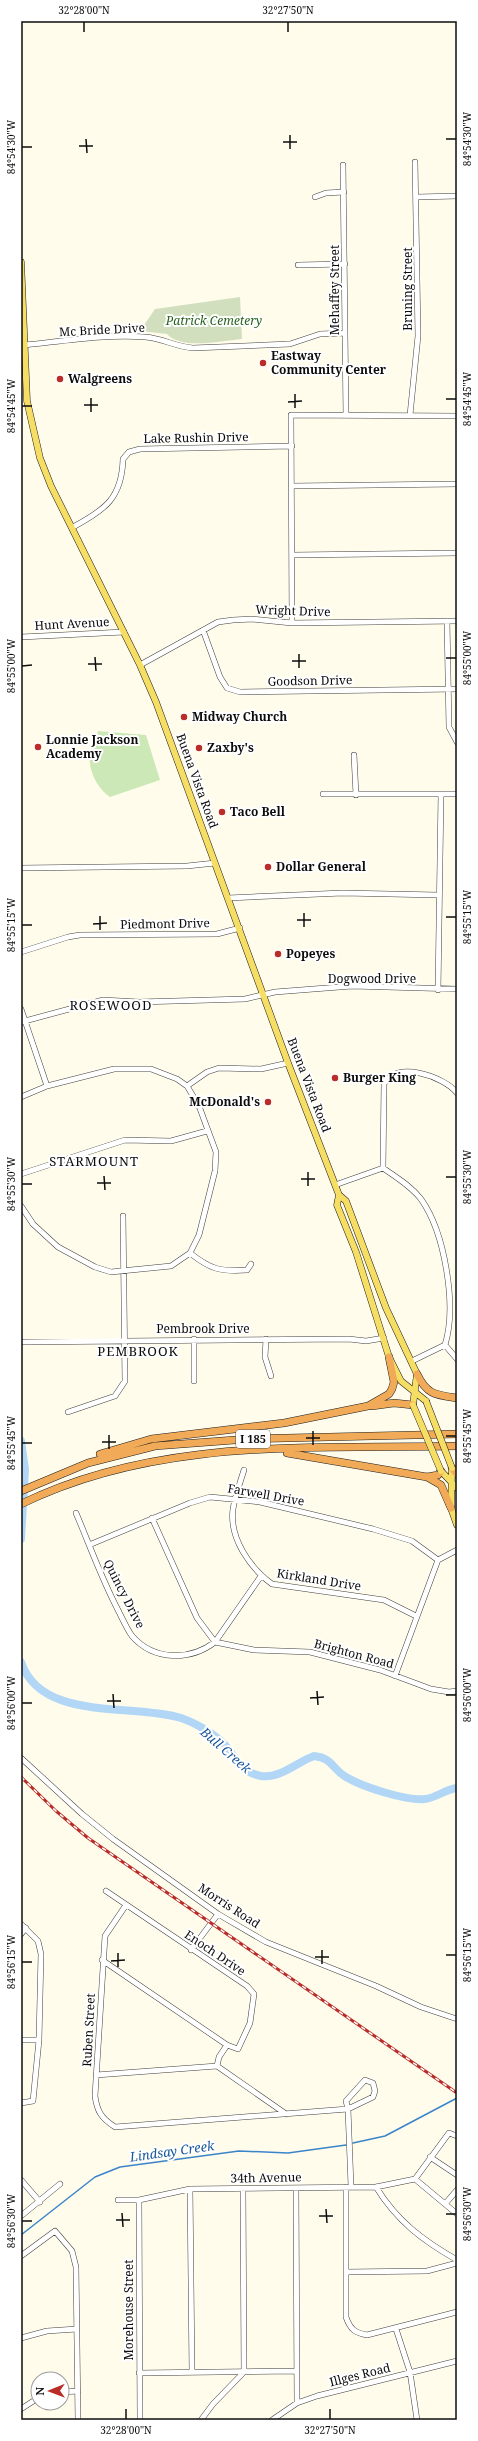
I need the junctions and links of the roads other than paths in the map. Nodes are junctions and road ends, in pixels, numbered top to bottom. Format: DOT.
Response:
graph roads {
  1 [pos="415,162"];
  2 [pos="343,165"];
  3 [pos="344,192"];
  4 [pos="417,196"];
  5 [pos="457,196"];
  6 [pos="314,197"];
  7 [pos="21,262"];
  8 [pos="345,264"];
  9 [pos="298,265"];
  10 [pos="23,332"];
  11 [pos="345,333"];
  12 [pos="25,344"];
  13 [pos="410,415"];
  14 [pos="346,416"];
  15 [pos="457,416"];
  16 [pos="292,446"];
  17 [pos="457,484"];
  18 [pos="292,486"];
  19 [pos="73,527"];
  20 [pos="457,553"];
  21 [pos="293,555"];
  22 [pos="447,621"];
  23 [pos="457,621"];
  24 [pos="292,623"];
  25 [pos="204,630"];
  26 [pos="124,632"];
  27 [pos="21,637"];
  28 [pos="140,665"];
  29 [pos="447,689"];
  30 [pos="457,689"];
  31 [pos="457,742"];
  32 [pos="354,755"];
  33 [pos="323,794"];
  34 [pos="441,794"];
  35 [pos="457,794"];
  36 [pos="356,795"];
  37 [pos="215,863"];
  38 [pos="21,868"];
  39 [pos="438,895"];
  40 [pos="228,898"];
  41 [pos="240,928"];
  42 [pos="21,952"];
  43 [pos="457,989"];
  44 [pos="438,990"];
  45 [pos="264,996"];
  46 [pos="21,1009"];
  47 [pos="23,1021"];
  48 [pos="288,1063"];
  49 [pos="47,1086"];
  50 [pos="187,1086"];
  51 [pos="457,1093"];
  52 [pos="21,1097"];
  53 [pos="207,1131"];
  54 [pos="383,1168"];
  55 [pos="21,1174"];
  56 [pos="335,1185"];
  57 [pos="339,1195"];
  58 [pos="21,1206"];
  59 [pos="123,1216"];
  60 [pos="190,1253"];
  61 [pos="251,1264"];
  62 [pos="124,1270"];
  63 [pos="384,1338"];
  64 [pos="194,1339"];
  65 [pos="266,1339"];
  66 [pos="125,1340"];
  67 [pos="23,1342"];
  68 [pos="445,1345"];
  69 [pos="390,1357"];
  70 [pos="457,1359"];
  71 [pos="412,1361"];
  72 [pos="417,1374"];
  73 [pos="271,1376"];
  74 [pos="194,1381"];
  75 [pos="415,1394"];
  76 [pos="457,1398"];
  77 [pos="413,1405"];
  78 [pos="368,1406"];
  79 [pos="68,1412"];
  80 [pos="457,1434"];
  81 [pos="457,1446"];
  82 [pos="267,1450"];
  83 [pos="452,1468"];
  84 [pos="244,1470"];
  85 [pos="441,1471"];
  86 [pos="54,1474"];
  87 [pos="457,1474"];
  88 [pos="427,1477"];
  89 [pos="455,1486"];
  90 [pos="21,1490"];
  91 [pos="235,1499"];
  92 [pos="21,1504"];
  93 [pos="451,1508"];
  94 [pos="76,1513"];
  95 [pos="152,1518"];
  96 [pos="457,1525"];
  97 [pos="89,1545"];
  98 [pos="457,1550"];
  99 [pos="438,1560"];
  100 [pos="261,1576"];
  101 [pos="416,1616"];
  102 [pos="215,1642"];
  103 [pos="395,1676"];
  104 [pos="457,1691"];
  105 [pos="21,1758"];
  106 [pos="106,1891"];
  107 [pos="126,1905"];
  108 [pos="218,1914"];
  109 [pos="21,1924"];
  110 [pos="26,1928"];
  111 [pos="21,1934"];
  112 [pos="191,1950"];
  113 [pos="102,1960"];
  114 [pos="457,2019"];
  115 [pos="21,2040"];
  116 [pos="39,2040"];
  117 [pos="227,2045"];
  118 [pos="217,2066"];
  119 [pos="96,2075"];
  120 [pos="21,2103"];
  121 [pos="348,2109"];
  122 [pos="286,2114"];
  123 [pos="457,2136"];
  124 [pos="430,2157"];
  125 [pos="457,2175"];
  126 [pos="415,2179"];
  127 [pos="21,2180"];
  128 [pos="60,2184"];
  129 [pos="348,2187"];
  130 [pos="376,2187"];
  131 [pos="296,2188"];
  132 [pos="190,2189"];
  133 [pos="243,2189"];
  134 [pos="457,2190"];
  135 [pos="118,2200"];
  136 [pos="138,2200"];
  137 [pos="40,2202"];
  138 [pos="445,2204"];
  139 [pos="457,2214"];
  140 [pos="21,2216"];
  141 [pos="21,2256"];
  142 [pos="457,2262"];
  143 [pos="346,2272"];
  144 [pos="457,2312"];
  145 [pos="77,2329"];
  146 [pos="396,2329"];
  147 [pos="21,2338"];
  148 [pos="457,2361"];
  149 [pos="298,2371"];
  150 [pos="192,2372"];
  151 [pos="244,2372"];
  152 [pos="410,2372"];
  153 [pos="139,2373"];
  154 [pos="78,2391"];
  155 [pos="70,2392"];
  156 [pos="30,2403"];
  157 [pos="297,2403"];
  158 [pos="21,2409"];
  159 [pos="78,2420"];
  160 [pos="140,2420"];
  161 [pos="201,2420"];
  162 [pos="272,2420"];
  163 [pos="417,2420"];
  1 -- 4 [label="street, Bruning Street"];
  2 -- 3 [label="street, Mehaffey Street"];
  3 -- 6 [label="street"];
  3 -- 8 [label="street, Mehaffey Street"];
  4 -- 5 [label="street"];
  4 -- 13 [label="street, Bruning Street"];
  7 -- 10 [label="main road, Buena Vista Road"];
  8 -- 9 [label="street"];
  8 -- 11 [label="street, Mehaffey Street"];
  10 -- 12 [label="main road, Buena Vista Road"];
  11 -- 12 [label="street, Mc Bride Drive"];
  11 -- 14 [label="street, Mehaffey Street"];
  12 -- 19 [label="main road, Buena Vista Road"];
  13 -- 14 [label="street"];
  13 -- 15 [label="street"];
  14 -- 16 [label="street"];
  16 -- 18 [label="street"];
  16 -- 19 [label="street, Lake Rushin Drive"];
  17 -- 18 [label="street"];
  18 -- 21 [label="street"];
  19 -- 26 [label="main road, Buena Vista Road"];
  20 -- 21 [label="street"];
  21 -- 24 [label="street"];
  22 -- 23 [label="street, Wright Drive"];
  22 -- 24 [label="street, Wright Drive"];
  22 -- 29 [label="street"];
  24 -- 25 [label="street, Wright Drive"];
  25 -- 28 [label="street, Wright Drive"];
  25 -- 29 [label="street, Goodson Drive"];
  26 -- 27 [label="street, Hunt Avenue"];
  26 -- 28 [label="main road, Buena Vista Road"];
  28 -- 37 [label="main road, Buena Vista Road"];
  29 -- 30 [label="street, Goodson Drive"];
  29 -- 31 [label="street"];
  32 -- 36 [label="street"];
  33 -- 36 [label="street"];
  34 -- 35 [label="street"];
  34 -- 36 [label="street"];
  34 -- 39 [label="street"];
  37 -- 38 [label="street"];
  37 -- 40 [label="main road, Buena Vista Road"];
  39 -- 40 [label="street"];
  39 -- 44 [label="street"];
  40 -- 41 [label="main road, Buena Vista Road"];
  41 -- 42 [label="street, Piedmont Drive"];
  41 -- 45 [label="main road, Buena Vista Road"];
  43 -- 44 [label="street, Dogwood Drive"];
  44 -- 45 [label="street, Dogwood Drive"];
  45 -- 47 [label="street, Dogwood Drive"];
  45 -- 48 [label="main road, Buena Vista Road"];
  46 -- 47 [label="street"];
  47 -- 49 [label="street"];
  48 -- 50 [label="street"];
  48 -- 56 [label="main road, Buena Vista Road"];
  49 -- 50 [label="street"];
  49 -- 52 [label="street"];
  50 -- 53 [label="street"];
  51 -- 54 [label="street"];
  53 -- 55 [label="street"];
  53 -- 60 [label="street"];
  54 -- 56 [label="street"];
  54 -- 68 [label="street"];
  56 -- 57 [label="main road, Buena Vista Road"];
  57 -- 63 [label="main road, Buena Vista Road"];
  57 -- 71 [label="main road, Buena Vista Road"];
  58 -- 62 [label="street"];
  59 -- 62 [label="street"];
  60 -- 61 [label="street"];
  60 -- 62 [label="street"];
  62 -- 66 [label="street"];
  63 -- 65 [label="street, Pembrook Drive"];
  63 -- 69 [label="main road, Buena Vista Road"];
  64 -- 65 [label="street, Pembrook Drive"];
  64 -- 66 [label="street, Pembrook Drive"];
  64 -- 74 [label="street"];
  65 -- 73 [label="street"];
  66 -- 67 [label="street, Pembrook Drive"];
  66 -- 79 [label="street"];
  68 -- 70 [label="street"];
  68 -- 71 [label="street"];
  69 -- 75 [label="main road, Buena Vista Road"];
  69 -- 78 [label="highway"];
  71 -- 72 [label="main road, Buena Vista Road"];
  72 -- 75 [label="main road, Buena Vista Road"];
  72 -- 76 [label="highway"];
  75 -- 77 [label="main road, Buena Vista Road"];
  75 -- 83 [label="main road, Buena Vista Road, bridge"];
  77 -- 78 [label="highway"];
  77 -- 85 [label="main road, bridge"];
  78 -- 86 [label="highway"];
  80 -- 86 [label="highway, I 185"];
  81 -- 82 [label="highway, I 185"];
  82 -- 88 [label="highway"];
  82 -- 92 [label="highway, I 185"];
  83 -- 87 [label="highway"];
  83 -- 89 [label="main road, Buena Vista Road"];
  84 -- 91 [label="street, Kirkland Drive"];
  85 -- 88 [label="highway"];
  85 -- 89 [label="main road"];
  86 -- 90 [label="highway"];
  88 -- 93 [label="highway"];
  89 -- 93 [label="main road, Buena Vista Road"];
  91 -- 95 [label="street, Farwell Drive"];
  91 -- 99 [label="street, Farwell Drive"];
  91 -- 100 [label="street, Kirkland Drive"];
  93 -- 96 [label="main road, Buena Vista Road"];
  94 -- 97 [label="street, Quincy Drive"];
  95 -- 97 [label="street, Farwell Drive"];
  95 -- 102 [label="street"];
  97 -- 102 [label="street, Quincy Drive"];
  98 -- 99 [label="street"];
  99 -- 101 [label="street"];
  100 -- 101 [label="street, Kirkland Drive"];
  100 -- 102 [label="street, Quincy Drive"];
  101 -- 103 [label="street"];
  102 -- 103 [label="street, Brighton Road"];
  103 -- 104 [label="street, Brighton Road"];
  105 -- 108 [label="street, Morris Road"];
  106 -- 107 [label="street, Enoch Drive"];
  107 -- 112 [label="street, Enoch Drive"];
  107 -- 113 [label="street, Ruben Street"];
  108 -- 112 [label="street"];
  108 -- 114 [label="street, Morris Road"];
  109 -- 110 [label="street"];
  110 -- 111 [label="street"];
  110 -- 116 [label="street"];
  112 -- 117 [label="street, Enoch Drive"];
  113 -- 117 [label="street"];
  113 -- 119 [label="street, Ruben Street"];
  115 -- 116 [label="street"];
  116 -- 120 [label="street"];
  117 -- 118 [label="street"];
  118 -- 119 [label="street"];
  118 -- 122 [label="street"];
  119 -- 122 [label="street, Ruben Street"];
  121 -- 121 [label="street"];
  121 -- 122 [label="street, Ruben Street"];
  121 -- 129 [label="street"];
  123 -- 124 [label="street"];
  124 -- 125 [label="street"];
  124 -- 126 [label="street"];
  126 -- 130 [label="street, 34th Avenue"];
  126 -- 138 [label="street"];
  127 -- 137 [label="street"];
  128 -- 137 [label="street"];
  129 -- 130 [label="street, 34th Avenue"];
  129 -- 131 [label="street, 34th Avenue"];
  129 -- 143 [label="street"];
  130 -- 142 [label="street"];
  131 -- 133 [label="street, 34th Avenue"];
  131 -- 149 [label="street"];
  132 -- 133 [label="street, 34th Avenue"];
  132 -- 136 [label="street, 34th Avenue"];
  132 -- 150 [label="street"];
  133 -- 151 [label="street"];
  134 -- 138 [label="street"];
  135 -- 136 [label="street, 34th Avenue"];
  136 -- 153 [label="street, Morehouse Street"];
  137 -- 140 [label="street"];
  138 -- 139 [label="street"];
  141 -- 145 [label="street"];
  142 -- 143 [label="street"];
  143 -- 146 [label="street"];
  144 -- 146 [label="street"];
  145 -- 147 [label="street"];
  145 -- 154 [label="street"];
  146 -- 152 [label="street"];
  148 -- 152 [label="street, Illges Road"];
  149 -- 151 [label="street"];
  149 -- 157 [label="street"];
  150 -- 151 [label="street"];
  150 -- 153 [label="street"];
  151 -- 161 [label="street"];
  152 -- 157 [label="street, Illges Road"];
  152 -- 163 [label="street"];
  153 -- 160 [label="street, Morehouse Street"];
  154 -- 155 [label="street"];
  154 -- 159 [label="street"];
  156 -- 158 [label="street"];
  157 -- 162 [label="street, Illges Road"];
}
